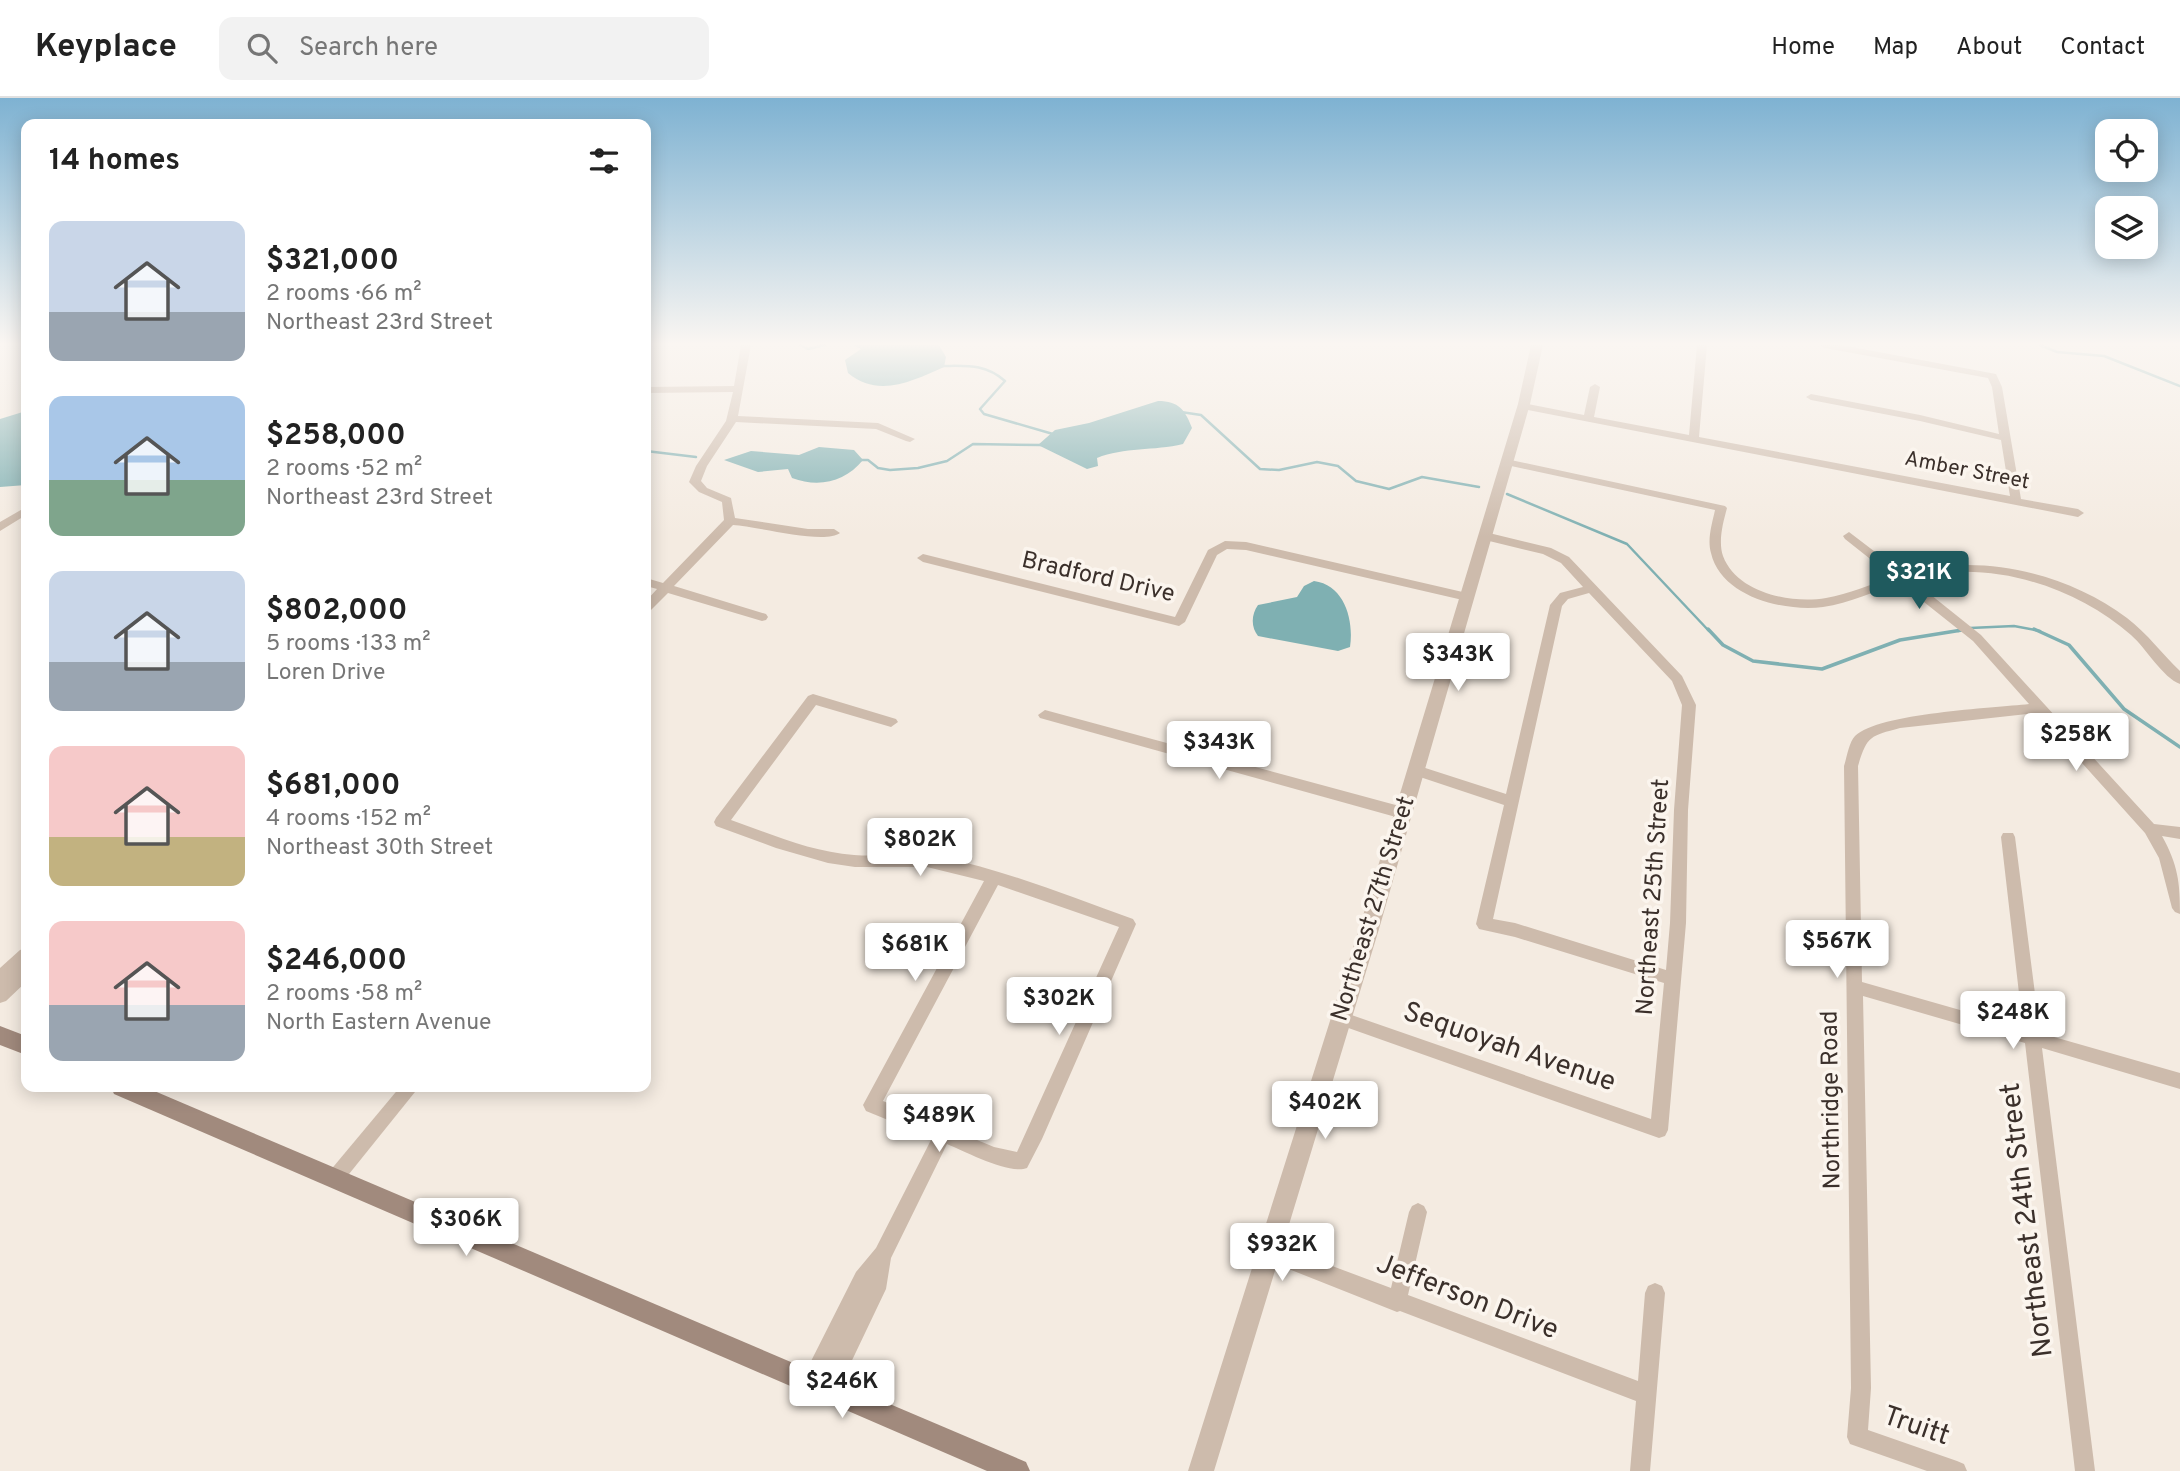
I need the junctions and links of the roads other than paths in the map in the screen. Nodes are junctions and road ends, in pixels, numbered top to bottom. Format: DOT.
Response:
graph roads {
  1 [pos="734,409"];
  2 [pos="1522,409"];
  3 [pos="1551,409"];
  4 [pos="1590,409"];
  5 [pos="1696,409"];
  6 [pos="1874,409"];
  7 [pos="1999,409"];
  8 [pos="1589,416"];
  9 [pos="732,419"];
  10 [pos="1694,437"];
  11 [pos="2005,438"];
  12 [pos="910,439"];
  13 [pos="1506,462"];
  14 [pos="2016,500"];
  15 [pos="21,513"];
  16 [pos="2078,513"];
  17 [pos="730,521"];
  18 [pos="0,527"];
  19 [pos="834,533"];
  20 [pos="1485,536"];
  21 [pos="1849,536"];
  22 [pos="923,558"];
  23 [pos="1904,578"];
  24 [pos="651,583"];
  25 [pos="665,587"];
  26 [pos="1592,588"];
  27 [pos="1467,597"];
  28 [pos="651,602"];
  29 [pos="762,617"];
  30 [pos="2180,679"];
  31 [pos="2040,708"];
  32 [pos="1045,715"];
  33 [pos="891,722"];
  34 [pos="1415,774"];
  35 [pos="1513,802"];
  36 [pos="1403,813"];
  37 [pos="2150,829"];
  38 [pos="2180,833"];
  39 [pos="2008,837"];
  40 [pos="993,879"];
  41 [pos="2180,908"];
  42 [pos="21,959"];
  43 [pos="21,977"];
  44 [pos="0,978"];
  45 [pos="1673,979"];
  46 [pos="1856,987"];
  47 [pos="0,996"];
  48 [pos="1340,1018"];
  49 [pos="0,1035"];
  50 [pos="2034,1037"];
  51 [pos="21,1044"];
  52 [pos="2180,1081"];
  53 [pos="134,1092"];
  54 [pos="407,1092"];
  55 [pos="1659,1130"];
  56 [pos="943,1135"];
  57 [pos="335,1178"];
  58 [pos="1418,1212"];
  59 [pos="1268,1251"];
  60 [pos="1655,1293"];
  61 [pos="1397,1302"];
  62 [pos="819,1385"];
  63 [pos="1647,1395"];
  64 [pos="1857,1437"];
  65 [pos="1017,1471"];
  66 [pos="1201,1471"];
  67 [pos="1640,1471"];
  68 [pos="1957,1471"];
  69 [pos="2085,1471"];
  1 -- 9 [label="street"];
  2 -- 13 [label="street, Northeast 27th Street"];
  3 -- 8 [label="street, Amber Street"];
  4 -- 8 [label="street"];
  5 -- 10 [label="street"];
  6 -- 11 [label="street"];
  7 -- 11 [label="street"];
  8 -- 10 [label="street, Amber Street"];
  9 -- 12 [label="street"];
  9 -- 17 [label="street"];
  10 -- 14 [label="street, Amber Street"];
  11 -- 14 [label="street"];
  13 -- 20 [label="street, Northeast 27th Street"];
  13 -- 23 [label="street"];
  14 -- 16 [label="street, Amber Street"];
  15 -- 18 [label="street"];
  17 -- 19 [label="street"];
  17 -- 25 [label="street"];
  20 -- 26 [label="street, Northeast 25th Street"];
  20 -- 27 [label="street, Northeast 27th Street"];
  21 -- 23 [label="street"];
  22 -- 27 [label="street, Bradford Drive"];
  23 -- 30 [label="street"];
  23 -- 31 [label="street"];
  24 -- 25 [label="street"];
  25 -- 28 [label="street"];
  25 -- 29 [label="street"];
  26 -- 35 [label="street"];
  26 -- 45 [label="street, Northeast 25th Street"];
  27 -- 34 [label="street, Northeast 27th Street"];
  31 -- 37 [label="street"];
  31 -- 46 [label="street, Northridge Road"];
  32 -- 36 [label="street"];
  33 -- 40 [label="street"];
  34 -- 35 [label="street"];
  34 -- 36 [label="street, Northeast 27th Street"];
  35 -- 45 [label="street"];
  36 -- 48 [label="street, Northeast 27th Street"];
  37 -- 38 [label="street"];
  37 -- 41 [label="street"];
  39 -- 50 [label="street, Northeast 24th Street"];
  40 -- 56 [label="street"];
  40 -- 56 [label="street"];
  42 -- 44 [label="street"];
  43 -- 47 [label="street"];
  45 -- 55 [label="street, Northeast 25th Street"];
  46 -- 50 [label="street"];
  46 -- 64 [label="street, Northridge Road"];
  48 -- 55 [label="street, Sequoyah Avenue"];
  48 -- 59 [label="street, Northeast 27th Street"];
  49 -- 51 [label="main road"];
  50 -- 52 [label="street"];
  50 -- 69 [label="street, Northeast 24th Street"];
  53 -- 57 [label="main road"];
  54 -- 57 [label="street"];
  56 -- 62 [label="street"];
  57 -- 62 [label="main road"];
  58 -- 61 [label="street"];
  59 -- 61 [label="street, Jefferson Drive"];
  59 -- 66 [label="street, Northeast 27th Street"];
  60 -- 63 [label="street"];
  61 -- 63 [label="street, Jefferson Drive"];
  62 -- 65 [label="main road"];
  63 -- 67 [label="street"];
  64 -- 68 [label="street, Truitt"];
}
